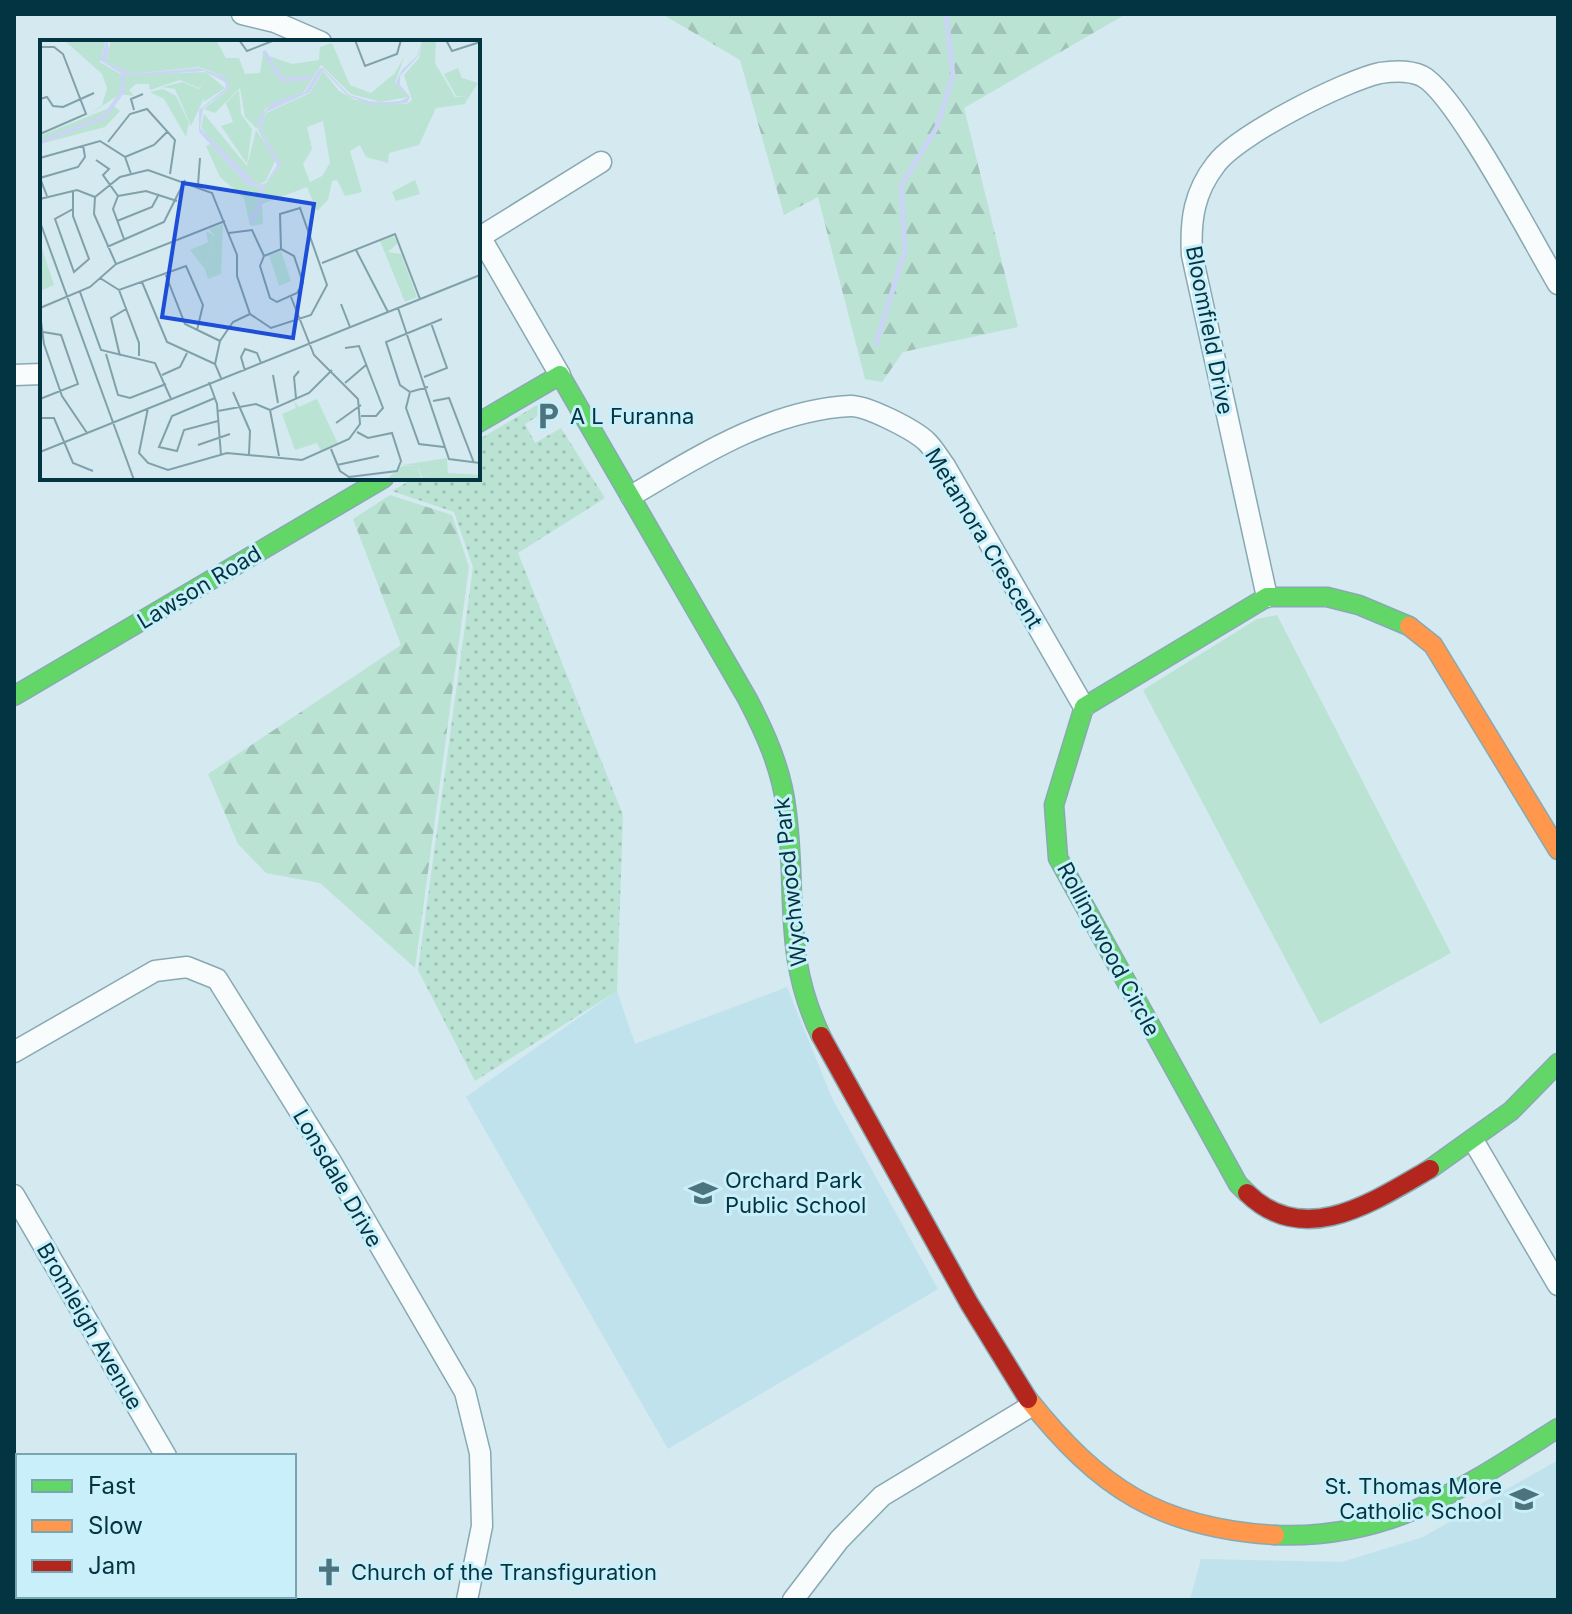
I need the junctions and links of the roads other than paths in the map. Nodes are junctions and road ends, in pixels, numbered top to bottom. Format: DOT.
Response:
graph roads {
  1 [pos="242,14"];
  2 [pos="317,40"];
  3 [pos="601,162"];
  4 [pos="480,234"];
  5 [pos="480,237"];
  6 [pos="1558,284"];
  7 [pos="40,374"];
  8 [pos="14,375"];
  9 [pos="560,375"];
  10 [pos="480,422"];
  11 [pos="381,480"];
  12 [pos="631,496"];
  13 [pos="1267,597"];
  14 [pos="14,696"];
  15 [pos="1084,707"];
  16 [pos="1558,850"];
  17 [pos="14,1052"];
  18 [pos="1558,1063"];
  19 [pos="1473,1140"];
  20 [pos="14,1195"];
  21 [pos="1558,1285"];
  22 [pos="1031,1406"];
  23 [pos="1558,1428"];
  24 [pos="165,1454"];
  25 [pos="467,1600"];
  26 [pos="793,1600"];
  1 -- 2 [label="street"];
  3 -- 4 [label="street"];
  5 -- 9 [label="street, Wychwood Park"];
  6 -- 13 [label="street, Bloomfield Drive"];
  7 -- 8 [label="street"];
  9 -- 10 [label="street"];
  9 -- 12 [label="street, Wychwood Park"];
  11 -- 14 [label="street, Lawson Road"];
  12 -- 15 [label="street, Metamora Crescent"];
  12 -- 22 [label="street, Wychwood Park"];
  13 -- 15 [label="street"];
  13 -- 16 [label="street"];
  15 -- 19 [label="street, Rollingwood Circle"];
  17 -- 25 [label="street, Lonsdale Drive"];
  18 -- 19 [label="street, Rollingwood Circle"];
  19 -- 21 [label="street"];
  20 -- 24 [label="street, Bromleigh Avenue"];
  22 -- 23 [label="street"];
  22 -- 26 [label="street"];
}
